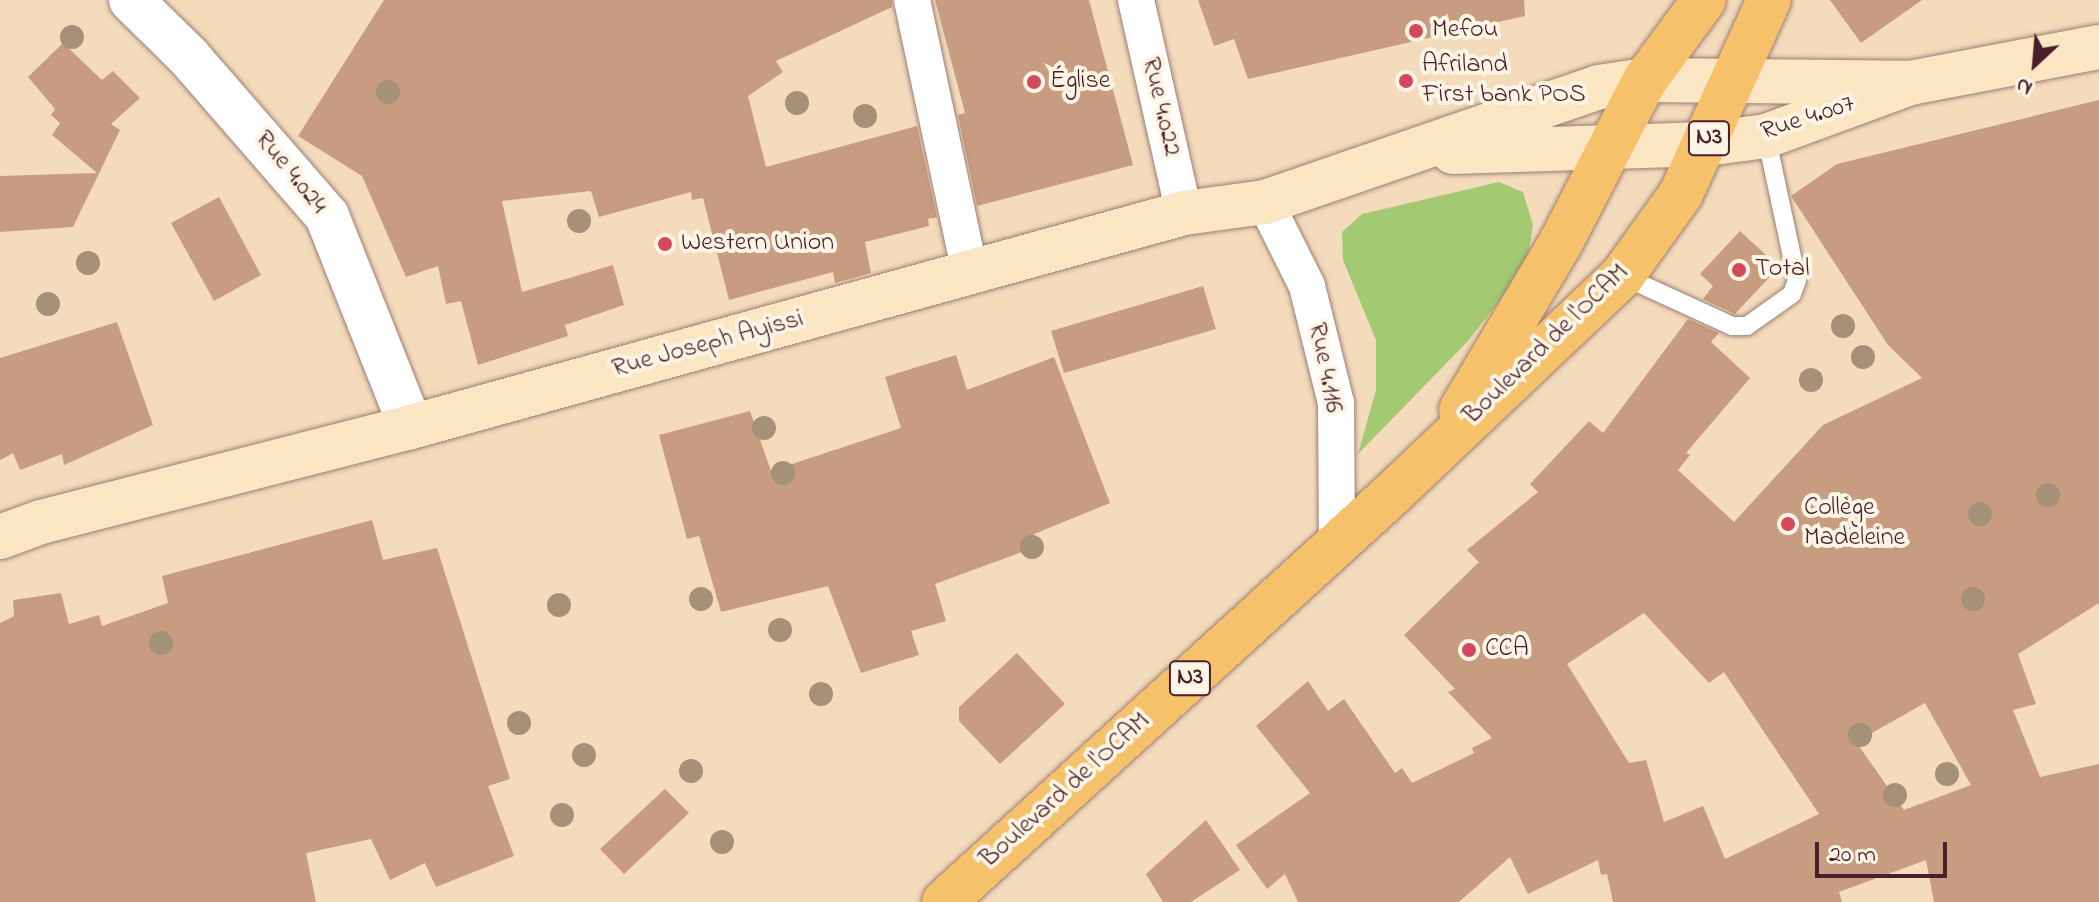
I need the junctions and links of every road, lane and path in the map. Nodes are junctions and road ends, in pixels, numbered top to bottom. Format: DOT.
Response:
graph roads {
  1 [pos="131,0"];
  2 [pos="912,0"];
  3 [pos="1136,0"];
  4 [pos="1704,0"];
  5 [pos="1769,0"];
  6 [pos="2099,47"];
  7 [pos="1645,80"];
  8 [pos="1734,80"];
  9 [pos="1910,83"];
  10 [pos="1766,136"];
  11 [pos="1706,144"];
  12 [pos="1415,154"];
  13 [pos="1601,161"];
  14 [pos="1265,202"];
  15 [pos="1184,213"];
  16 [pos="970,273"];
  17 [pos="1622,276"];
  18 [pos="411,427"];
  19 [pos="1435,453"];
  20 [pos="0,537"];
  21 [pos="1337,544"];
  22 [pos="944,902"];
  1 -- 18 [label="street, Rue 4.024"];
  2 -- 16 [label="street"];
  3 -- 15 [label="street, Rue 4.022"];
  4 -- 7 [label="highway, N3"];
  5 -- 8 [label="highway, N3"];
  6 -- 9 [label="main road, Rue 4.007"];
  7 -- 8 [label="main road, Rue 4.007"];
  7 -- 12 [label="main road, Rue Joseph Ayissi"];
  7 -- 13 [label="highway, N3"];
  8 -- 9 [label="main road, Rue 4.007"];
  8 -- 11 [label="highway, N3"];
  9 -- 10 [label="main road, Rue 4.007"];
  10 -- 11 [label="main road, Rue 4.007"];
  10 -- 17 [label="lane"];
  11 -- 13 [label="main road, Rue 4.007"];
  11 -- 17 [label="highway, Boulevard de l'OCAM / N3"];
  12 -- 13 [label="main road, Rue Joseph Ayissi"];
  12 -- 14 [label="main road, Rue Joseph Ayissi"];
  13 -- 19 [label="highway, Boulevard de l'OCAM / N3"];
  14 -- 15 [label="main road, Rue Joseph Ayissi"];
  14 -- 21 [label="street, Rue 4.116"];
  15 -- 16 [label="main road, Rue Joseph Ayissi"];
  16 -- 18 [label="main road, Rue Joseph Ayissi"];
  17 -- 19 [label="highway, Boulevard de l'OCAM / N3"];
  18 -- 20 [label="main road, Rue Joseph Ayissi"];
  19 -- 21 [label="highway, Boulevard de l'OCAM / N3"];
  21 -- 22 [label="highway, Boulevard de l'OCAM / N3"];
}
